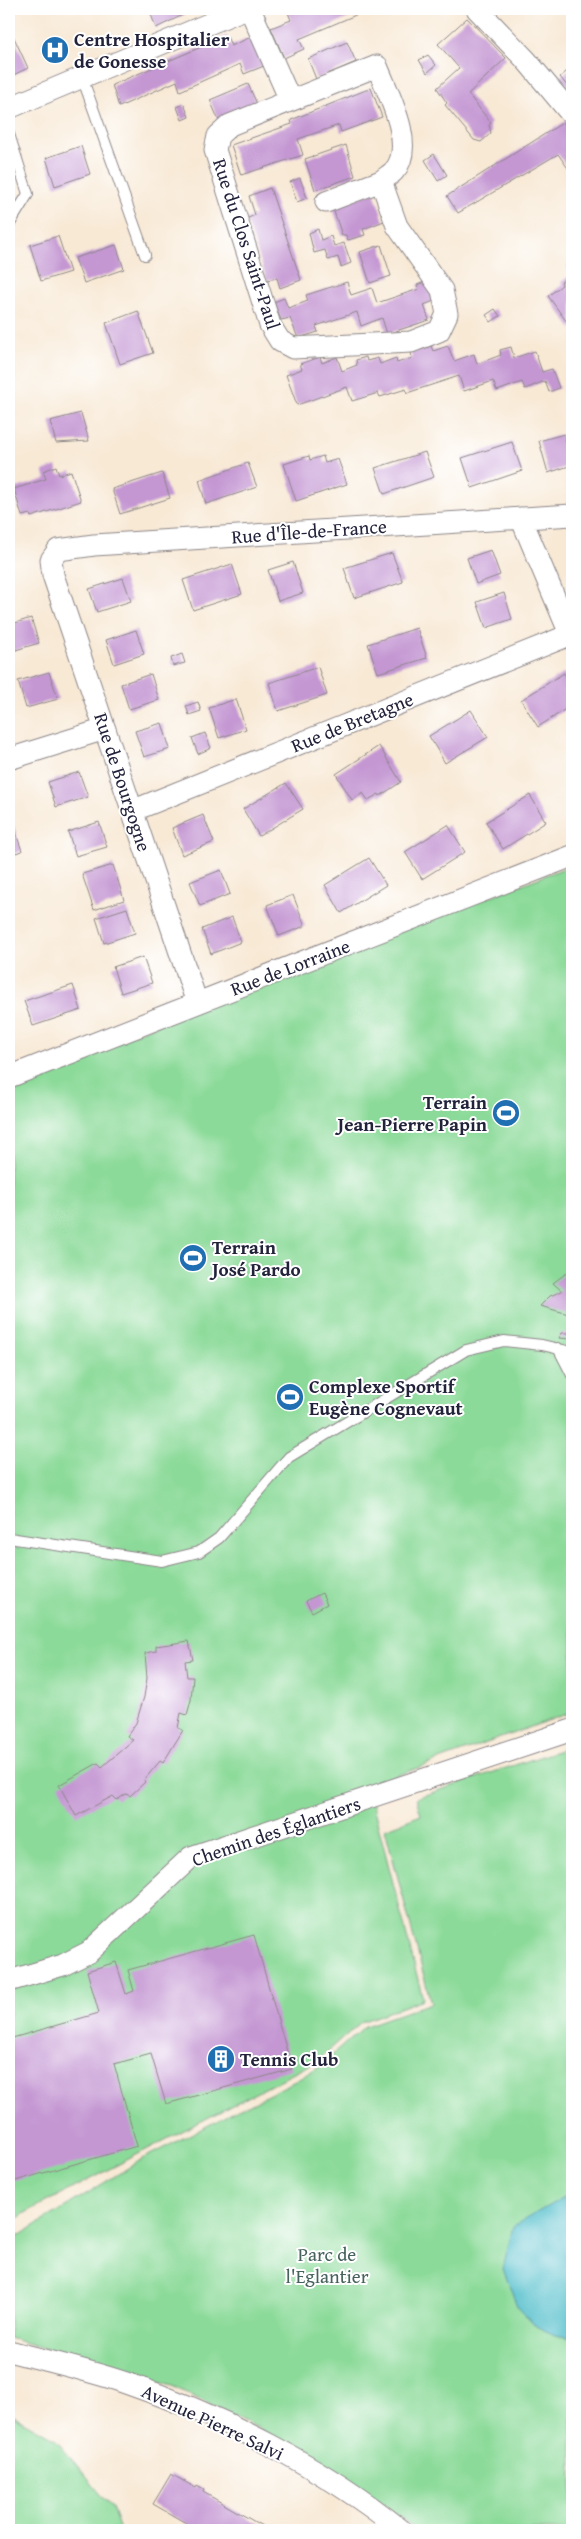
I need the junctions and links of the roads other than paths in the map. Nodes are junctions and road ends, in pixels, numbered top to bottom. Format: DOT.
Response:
graph roads {
  1 [pos="244,9"];
  2 [pos="250,9"];
  3 [pos="477,9"];
  4 [pos="82,77"];
  5 [pos="290,100"];
  6 [pos="9,108"];
  7 [pos="572,115"];
  8 [pos="9,134"];
  9 [pos="381,181"];
  10 [pos="326,202"];
  11 [pos="9,225"];
  12 [pos="145,255"];
  13 [pos="572,515"];
  14 [pos="521,518"];
  15 [pos="51,560"];
  16 [pos="571,634"];
  17 [pos="105,729"];
  18 [pos="9,759"];
  19 [pos="132,811"];
  20 [pos="572,856"];
  21 [pos="197,1004"];
  22 [pos="9,1077"];
  23 [pos="558,1348"];
  24 [pos="572,1352"];
  25 [pos="572,1375"];
  26 [pos="9,1538"];
  27 [pos="572,1730"];
  28 [pos="9,1981"];
  29 [pos="9,2351"];
  30 [pos="401,2530"];
  1 -- 4 [label="street"];
  2 -- 5 [label="street"];
  3 -- 7 [label="street"];
  4 -- 6 [label="street"];
  4 -- 12 [label="lane"];
  5 -- 9 [label="street, Rue du Clos Saint-Paul"];
  5 -- 9 [label="street, Rue du Clos Saint-Paul"];
  8 -- 11 [label="lane"];
  9 -- 10 [label="street, Rue du Clos Saint-Paul"];
  13 -- 14 [label="street, Rue d'Île-de-France"];
  14 -- 15 [label="street, Rue d'Île-de-France"];
  14 -- 16 [label="street"];
  15 -- 17 [label="street, Rue de Bourgogne"];
  16 -- 19 [label="street, Rue de Bretagne"];
  17 -- 18 [label="street"];
  17 -- 19 [label="street, Rue de Bourgogne"];
  19 -- 21 [label="street, Rue de Bourgogne"];
  20 -- 21 [label="street, Rue de Lorraine"];
  21 -- 22 [label="street, Rue de Lorraine"];
  23 -- 24 [label="lane"];
  23 -- 25 [label="lane"];
  23 -- 26 [label="lane"];
  27 -- 28 [label="street, Chemin des Églantiers"];
  29 -- 30 [label="street, Avenue Pierre Salvi"];
}
